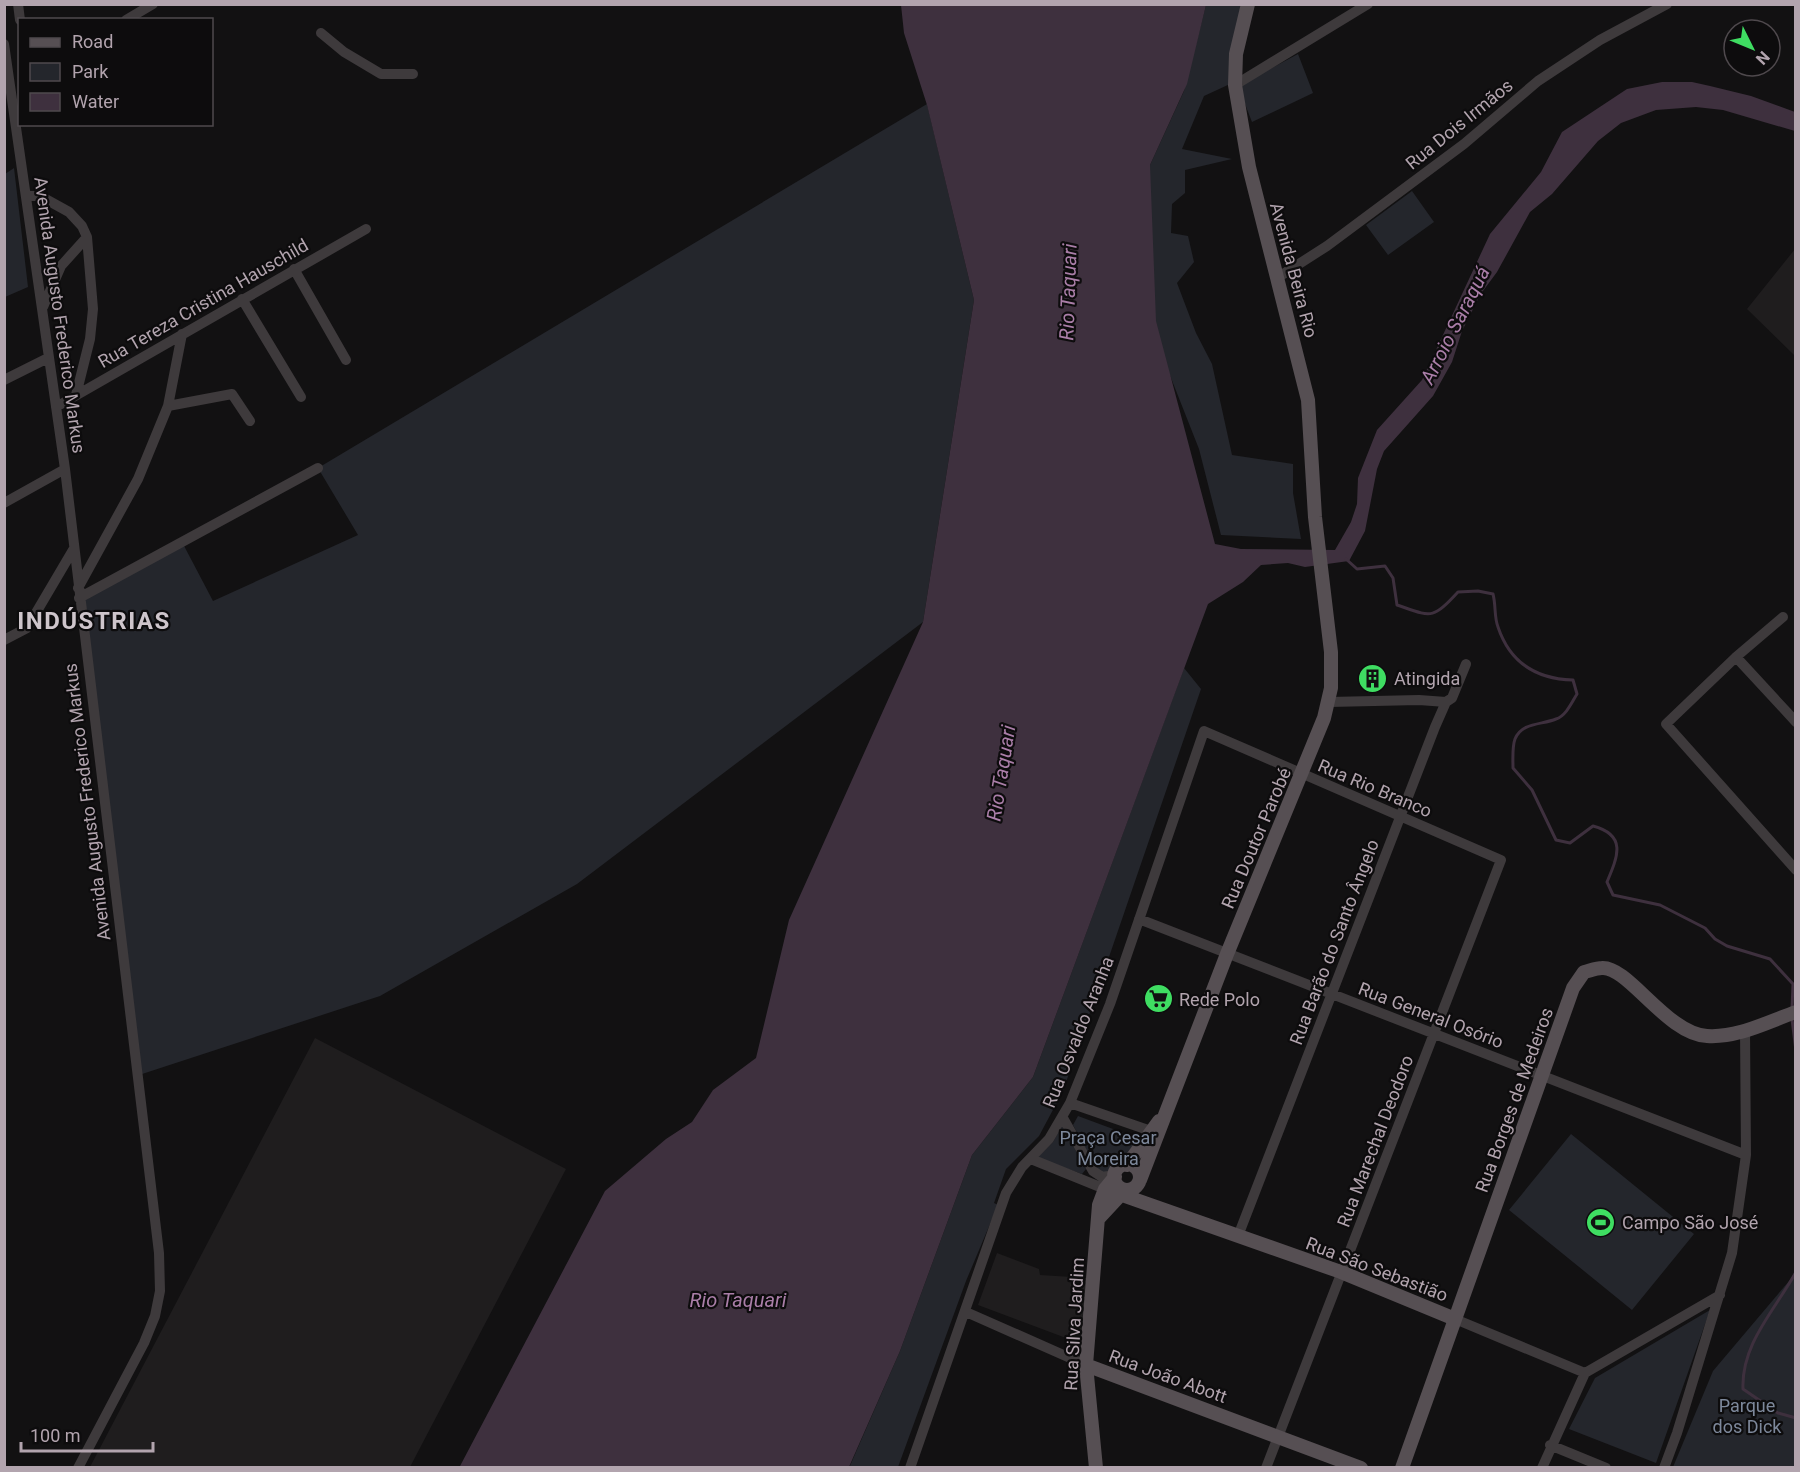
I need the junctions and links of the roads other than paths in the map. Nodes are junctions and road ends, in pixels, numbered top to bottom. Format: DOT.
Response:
graph roads {
  1 [pos="153,4"];
  2 [pos="1248,4"];
  3 [pos="1368,4"];
  4 [pos="1667,4"];
  5 [pos="129,18"];
  6 [pos="321,33"];
  7 [pos="4,44"];
  8 [pos="413,75"];
  9 [pos="15,81"];
  10 [pos="1235,85"];
  11 [pos="18,108"];
  12 [pos="20,126"];
  13 [pos="28,196"];
  14 [pos="366,229"];
  15 [pos="87,237"];
  16 [pos="294,269"];
  17 [pos="1277,278"];
  18 [pos="242,299"];
  19 [pos="42,308"];
  20 [pos="182,334"];
  21 [pos="48,358"];
  22 [pos="346,360"];
  23 [pos="4,380"];
  24 [pos="76,395"];
  25 [pos="301,397"];
  26 [pos="168,406"];
  27 [pos="56,407"];
  28 [pos="250,421"];
  29 [pos="318,468"];
  30 [pos="65,470"];
  31 [pos="4,503"];
  32 [pos="73,550"];
  33 [pos="1322,573"];
  34 [pos="79,593"];
  35 [pos="1784,617"];
  36 [pos="4,640"];
  37 [pos="1736,657"];
  38 [pos="1466,664"];
  39 [pos="1329,702"];
  40 [pos="1446,702"];
  41 [pos="1796,722"];
  42 [pos="1204,730"];
  43 [pos="1302,775"];
  44 [pos="1401,816"];
  45 [pos="1501,860"];
  46 [pos="1796,870"];
  47 [pos="1139,919"];
  48 [pos="1227,954"];
  49 [pos="1331,995"];
  50 [pos="1792,1014"];
  51 [pos="1745,1030"];
  52 [pos="1434,1034"];
  53 [pos="1541,1075"];
  54 [pos="1070,1103"];
  55 [pos="1168,1110"];
  56 [pos="1063,1118"];
  57 [pos="1151,1131"];
  58 [pos="1746,1155"];
  59 [pos="1031,1159"];
  60 [pos="1127,1165"];
  61 [pos="1115,1176"];
  62 [pos="1139,1182"];
  63 [pos="1105,1189"];
  64 [pos="1122,1192"];
  65 [pos="1154,1206"];
  66 [pos="1099,1218"];
  67 [pos="1238,1236"];
  68 [pos="1341,1272"];
  69 [pos="1720,1295"];
  70 [pos="966,1312"];
  71 [pos="1455,1319"];
  72 [pos="1086,1365"];
  73 [pos="1584,1373"];
  74 [pos="1278,1436"];
  75 [pos="1550,1445"];
  76 [pos="78,1467"];
  77 [pos="910,1467"];
  78 [pos="1096,1467"];
  79 [pos="1266,1467"];
  80 [pos="1361,1467"];
  81 [pos="1402,1467"];
  82 [pos="1542,1467"];
  83 [pos="1605,1467"];
  84 [pos="1664,1467"];
  1 -- 5 [label="street"];
  2 -- 10 [label="main road, Avenida Beira Rio"];
  3 -- 10 [label="street"];
  4 -- 17 [label="street, Rua Dois Irmãos"];
  6 -- 8 [label="street"];
  7 -- 9 [label="street, Avenida Augusto Frederico Markus"];
  9 -- 11 [label="street, Avenida Augusto Frederico Markus"];
  10 -- 17 [label="main road, Avenida Beira Rio"];
  12 -- 13 [label="street, Avenida Augusto Frederico Markus"];
  13 -- 15 [label="street"];
  13 -- 19 [label="street, Avenida Augusto Frederico Markus"];
  14 -- 16 [label="street, Rua Tereza Cristina Hauschild"];
  15 -- 19 [label="street"];
  15 -- 24 [label="street"];
  16 -- 18 [label="street, Rua Tereza Cristina Hauschild"];
  16 -- 22 [label="street"];
  17 -- 33 [label="main road, Avenida Beira Rio"];
  18 -- 20 [label="street, Rua Tereza Cristina Hauschild"];
  18 -- 25 [label="street"];
  19 -- 21 [label="street, Avenida Augusto Frederico Markus"];
  20 -- 24 [label="street, Rua Tereza Cristina Hauschild"];
  20 -- 26 [label="street"];
  21 -- 23 [label="street"];
  21 -- 27 [label="street, Avenida Augusto Frederico Markus"];
  24 -- 27 [label="street, Rua Tereza Cristina Hauschild"];
  26 -- 28 [label="street"];
  26 -- 34 [label="street"];
  27 -- 30 [label="street, Avenida Augusto Frederico Markus"];
  29 -- 34 [label="street"];
  30 -- 31 [label="street"];
  30 -- 32 [label="street, Avenida Augusto Frederico Markus"];
  32 -- 34 [label="street, Avenida Augusto Frederico Markus"];
  32 -- 36 [label="street"];
  33 -- 39 [label="main road, Rua Doutor Parobé"];
  34 -- 76 [label="street, Avenida Augusto Frederico Markus"];
  35 -- 37 [label="street"];
  37 -- 41 [label="street"];
  37 -- 46 [label="street"];
  38 -- 40 [label="street, Rua Barão do Santo Ângelo"];
  39 -- 40 [label="street"];
  39 -- 43 [label="main road, Rua Doutor Parobé"];
  40 -- 44 [label="street, Rua Barão do Santo Ângelo"];
  42 -- 43 [label="street, Rua Rio Branco"];
  42 -- 47 [label="street, Rua Osvaldo Aranha"];
  43 -- 44 [label="street, Rua Rio Branco"];
  43 -- 48 [label="main road, Rua Doutor Parobé"];
  44 -- 45 [label="street, Rua Rio Branco"];
  44 -- 49 [label="street, Rua Barão do Santo Ângelo"];
  45 -- 52 [label="street, Rua Marechal Deodoro"];
  47 -- 48 [label="street, Rua General Osório"];
  47 -- 54 [label="street, Rua Osvaldo Aranha"];
  48 -- 49 [label="street, Rua General Osório"];
  48 -- 55 [label="main road, Rua Doutor Parobé"];
  49 -- 52 [label="street, Rua General Osório"];
  49 -- 67 [label="street, Rua Barão do Santo Ângelo"];
  50 -- 51 [label="main road, Rua Borges de Medeiros"];
  51 -- 53 [label="main road, Rua Borges de Medeiros"];
  51 -- 58 [label="street"];
  52 -- 53 [label="street, Rua General Osório"];
  52 -- 68 [label="street, Rua Marechal Deodoro"];
  53 -- 58 [label="street, Rua General Osório"];
  53 -- 71 [label="main road, Rua Borges de Medeiros"];
  54 -- 56 [label="street, Rua Osvaldo Aranha"];
  54 -- 57 [label="street"];
  55 -- 57 [label="main road, Rua Doutor Parobé"];
  55 -- 62 [label="main road, Rua Doutor Parobé"];
  56 -- 59 [label="street, Rua Osvaldo Aranha"];
  56 -- 61 [label="street"];
  57 -- 60 [label="main road, Rua Doutor Parobé"];
  58 -- 69 [label="street"];
  59 -- 63 [label="street, Rua São Sebastião"];
  59 -- 70 [label="street, Rua Osvaldo Aranha"];
  60 -- 61 [label="main road"];
  60 -- 62 [label="main road"];
  61 -- 63 [label="main road, Rua Silva Jardim"];
  61 -- 64 [label="main road"];
  62 -- 64 [label="main road"];
  62 -- 65 [label="main road"];
  63 -- 64 [label="main road, Rua São Sebastião"];
  63 -- 66 [label="main road, Rua Silva Jardim"];
  64 -- 65 [label="main road, Rua São Sebastião"];
  64 -- 66 [label="main road"];
  65 -- 67 [label="main road, Rua São Sebastião"];
  66 -- 72 [label="main road, Rua Silva Jardim"];
  67 -- 68 [label="main road, Rua São Sebastião"];
  68 -- 71 [label="main road, Rua São Sebastião"];
  68 -- 74 [label="street, Rua Marechal Deodoro"];
  69 -- 73 [label="street"];
  69 -- 84 [label="street"];
  70 -- 72 [label="street, Rua João Abott"];
  70 -- 77 [label="street, Rua Osvaldo Aranha"];
  71 -- 73 [label="street, Rua São Sebastião"];
  71 -- 81 [label="main road, Rua Borges de Medeiros"];
  72 -- 74 [label="main road, Rua João Abott"];
  72 -- 78 [label="main road, Rua Silva Jardim"];
  73 -- 75 [label="street"];
  74 -- 79 [label="street, Rua Marechal Deodoro"];
  74 -- 80 [label="main road, Rua João Abott"];
  75 -- 82 [label="street"];
  75 -- 83 [label="street"];
}
